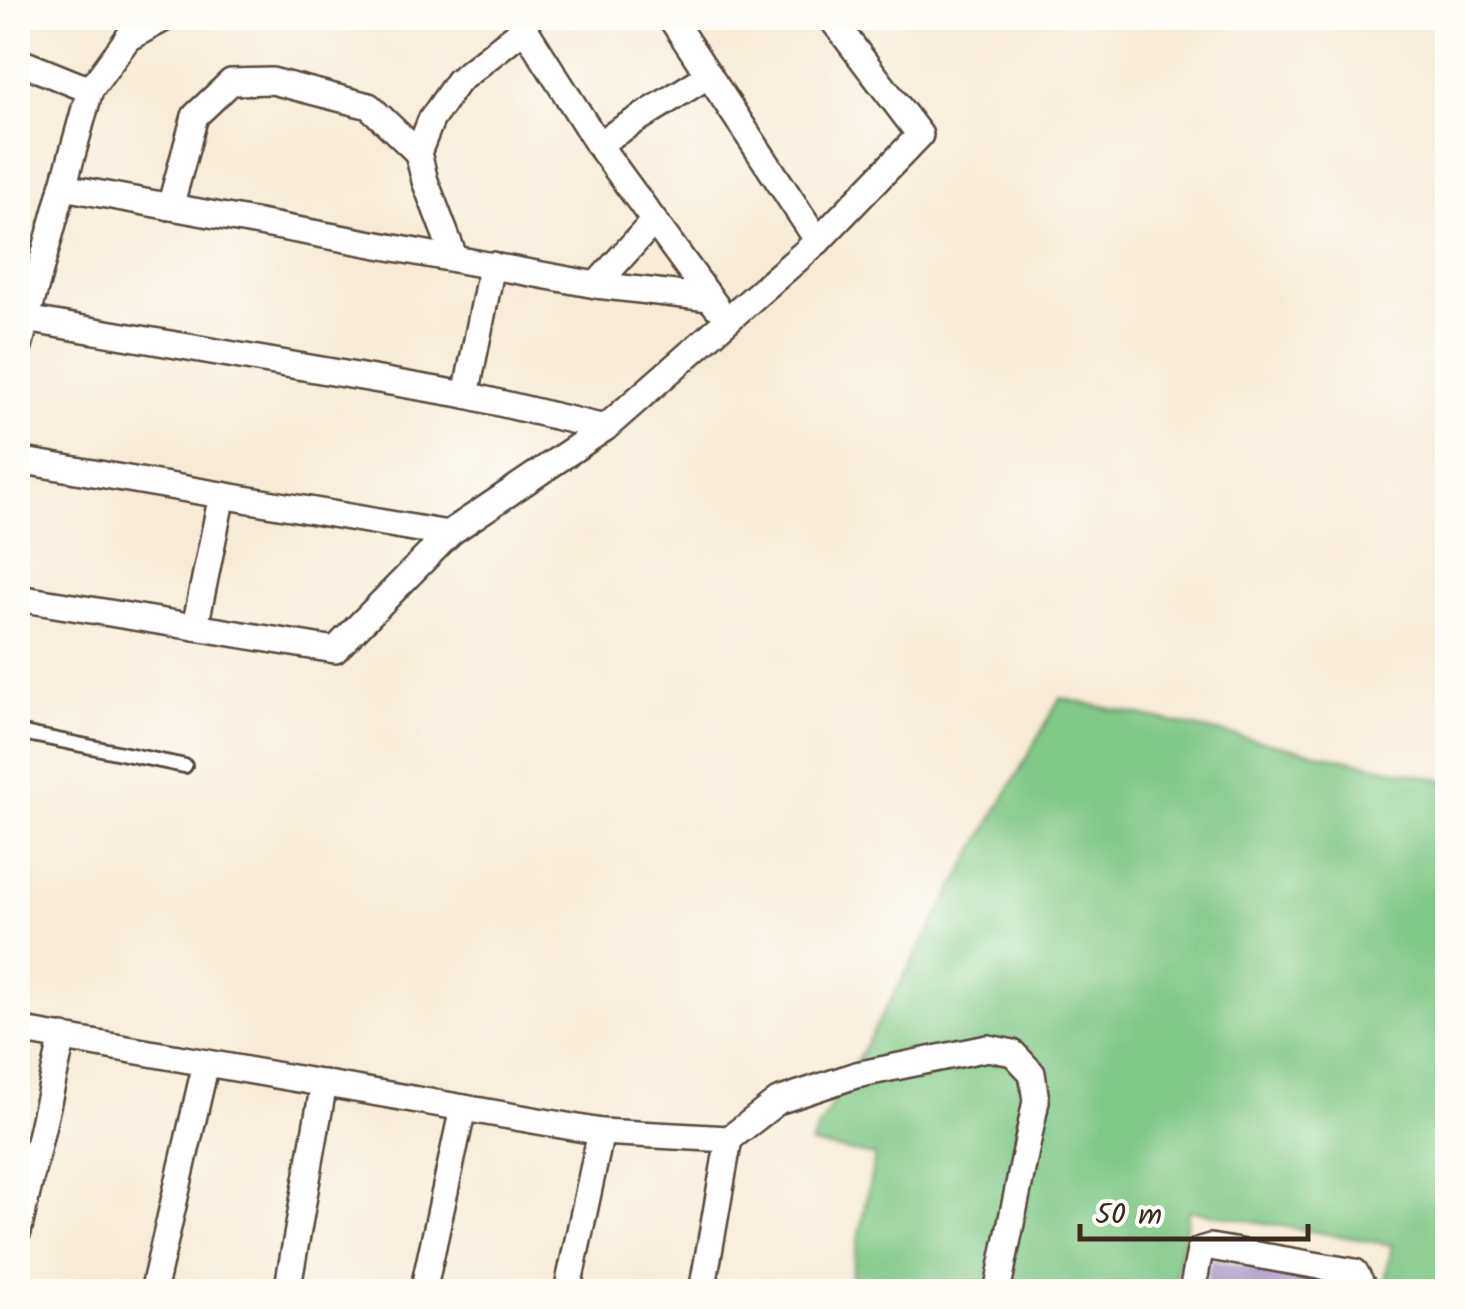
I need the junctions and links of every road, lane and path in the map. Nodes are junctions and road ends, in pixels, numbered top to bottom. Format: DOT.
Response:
graph roads {
  1 [pos="165,18"];
  2 [pos="671,18"];
  3 [pos="831,18"];
  4 [pos="522,23"];
  5 [pos="18,61"];
  6 [pos="708,74"];
  7 [pos="90,90"];
  8 [pos="598,144"];
  9 [pos="418,154"];
  10 [pos="62,187"];
  11 [pos="170,207"];
  12 [pos="654,221"];
  13 [pos="818,241"];
  14 [pos="455,258"];
  15 [pos="492,265"];
  16 [pos="596,285"];
  17 [pos="710,298"];
  18 [pos="26,319"];
  19 [pos="727,321"];
  20 [pos="18,350"];
  21 [pos="466,395"];
  22 [pos="606,428"];
  23 [pos="18,460"];
  24 [pos="222,495"];
  25 [pos="450,533"];
  26 [pos="18,598"];
  27 [pos="195,627"];
  28 [pos="18,732"];
  29 [pos="185,766"];
  30 [pos="18,1030"];
  31 [pos="63,1038"];
  32 [pos="206,1063"];
  33 [pos="324,1084"];
  34 [pos="464,1108"];
  35 [pos="601,1132"];
  36 [pos="730,1139"];
  37 [pos="18,1232"];
  38 [pos="152,1292"];
  39 [pos="287,1292"];
  40 [pos="423,1292"];
  41 [pos="567,1292"];
  42 [pos="702,1292"];
  43 [pos="997,1292"];
  44 [pos="1192,1292"];
  45 [pos="1363,1292"];
  1 -- 7 [label="street"];
  2 -- 6 [label="street"];
  3 -- 13 [label="street"];
  4 -- 8 [label="street"];
  4 -- 9 [label="street"];
  5 -- 7 [label="street"];
  6 -- 8 [label="street"];
  6 -- 13 [label="street"];
  7 -- 10 [label="street"];
  8 -- 12 [label="street"];
  9 -- 11 [label="street"];
  9 -- 14 [label="street"];
  10 -- 11 [label="street"];
  10 -- 18 [label="street"];
  11 -- 14 [label="street"];
  12 -- 16 [label="street"];
  12 -- 17 [label="street"];
  13 -- 19 [label="street"];
  14 -- 15 [label="street"];
  15 -- 16 [label="street"];
  15 -- 21 [label="street"];
  16 -- 17 [label="street"];
  17 -- 19 [label="street"];
  18 -- 20 [label="street"];
  18 -- 21 [label="street"];
  19 -- 22 [label="street"];
  21 -- 22 [label="street"];
  22 -- 25 [label="street"];
  23 -- 24 [label="street"];
  24 -- 25 [label="street"];
  24 -- 27 [label="street"];
  25 -- 27 [label="street"];
  26 -- 27 [label="street"];
  28 -- 29 [label="lane"];
  30 -- 31 [label="street"];
  31 -- 32 [label="street"];
  31 -- 37 [label="street"];
  32 -- 33 [label="street"];
  32 -- 38 [label="street"];
  33 -- 34 [label="street"];
  33 -- 39 [label="street"];
  34 -- 35 [label="street"];
  34 -- 40 [label="street"];
  35 -- 36 [label="street"];
  35 -- 41 [label="street"];
  36 -- 42 [label="street"];
  36 -- 43 [label="street"];
  44 -- 45 [label="street"];
}
